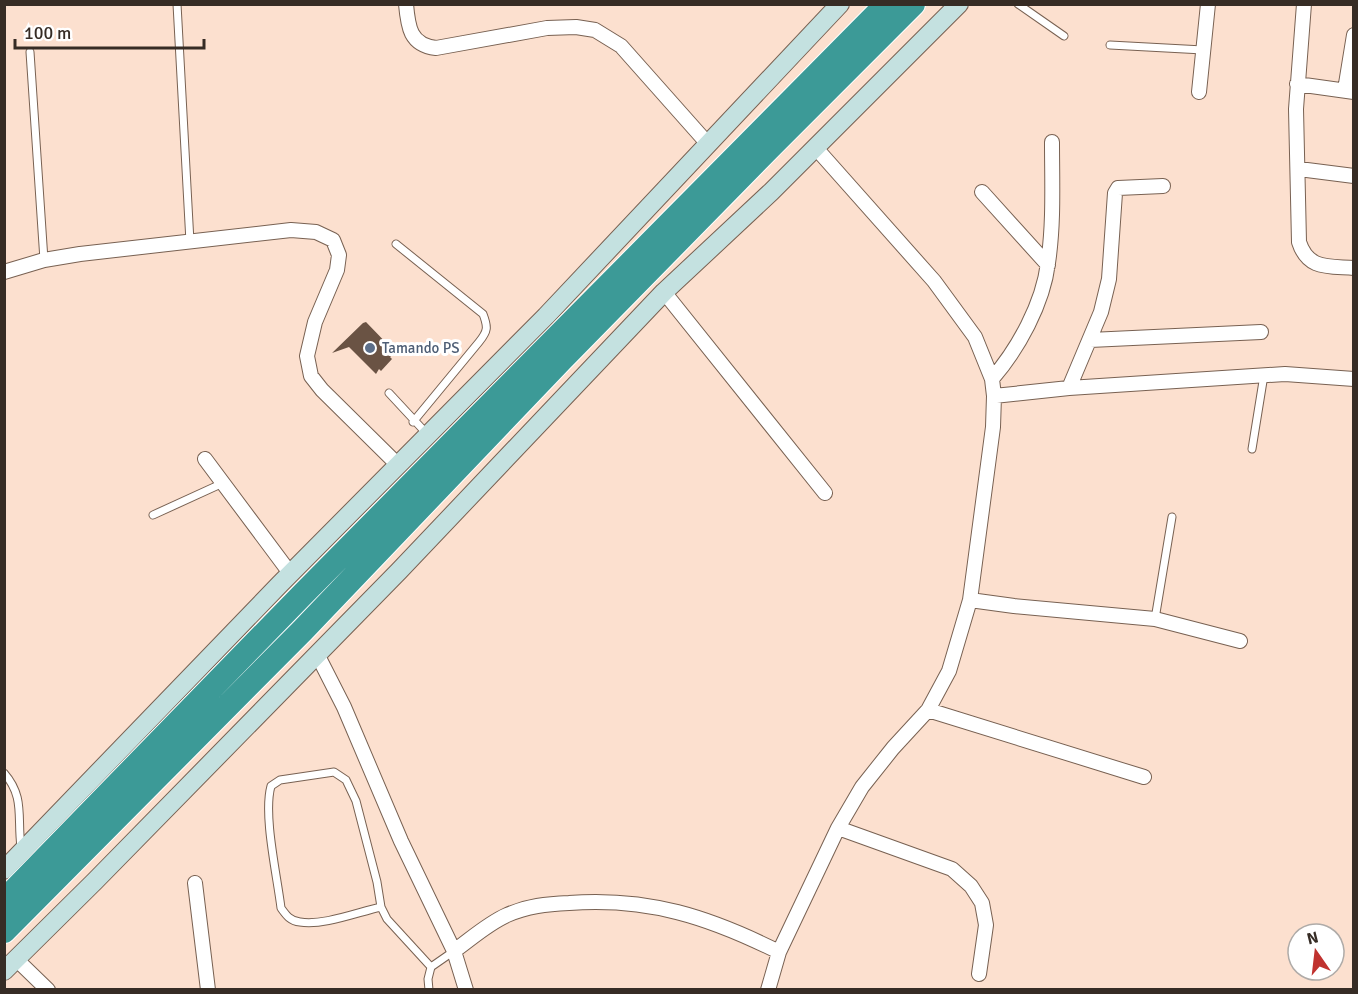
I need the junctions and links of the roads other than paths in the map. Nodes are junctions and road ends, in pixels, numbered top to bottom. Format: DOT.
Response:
graph roads {
  1 [pos="177,4"];
  2 [pos="406,4"];
  3 [pos="840,4"];
  4 [pos="887,4"];
  5 [pos="913,4"];
  6 [pos="959,4"];
  7 [pos="1018,4"];
  8 [pos="1208,4"];
  9 [pos="1304,4"];
  10 [pos="1064,36"];
  11 [pos="1353,36"];
  12 [pos="1110,45"];
  13 [pos="1204,50"];
  14 [pos="30,52"];
  15 [pos="1297,84"];
  16 [pos="1349,91"];
  17 [pos="1199,92"];
  18 [pos="1052,142"];
  19 [pos="708,144"];
  20 [pos="815,147"];
  21 [pos="1299,169"];
  22 [pos="1353,176"];
  23 [pos="1163,186"];
  24 [pos="982,192"];
  25 [pos="190,242"];
  26 [pos="396,244"];
  27 [pos="44,260"];
  28 [pos="1048,265"];
  29 [pos="1353,268"];
  30 [pos="4,272"];
  31 [pos="663,292"];
  32 [pos="1261,332"];
  33 [pos="1090,340"];
  34 [pos="1264,375"];
  35 [pos="992,379"];
  36 [pos="1353,379"];
  37 [pos="1069,388"];
  38 [pos="389,393"];
  39 [pos="994,396"];
  40 [pos="413,422"];
  41 [pos="428,435"];
  42 [pos="1252,449"];
  43 [pos="205,459"];
  44 [pos="398,465"];
  45 [pos="223,483"];
  46 [pos="825,493"];
  47 [pos="153,515"];
  48 [pos="1172,517"];
  49 [pos="290,573"];
  50 [pos="970,600"];
  51 [pos="1155,619"];
  52 [pos="1240,640"];
  53 [pos="317,654"];
  54 [pos="928,710"];
  55 [pos="4,773"];
  56 [pos="1144,777"];
  57 [pos="838,828"];
  58 [pos="22,852"];
  59 [pos="4,870"];
  60 [pos="195,883"];
  61 [pos="4,901"];
  62 [pos="381,907"];
  63 [pos="4,931"];
  64 [pos="454,951"];
  65 [pos="779,952"];
  66 [pos="10,965"];
  67 [pos="431,967"];
  68 [pos="979,974"];
  69 [pos="48,990"];
  70 [pos="208,990"];
  71 [pos="429,990"];
  72 [pos="466,990"];
  73 [pos="768,990"];
  1 -- 25 [label="lane"];
  2 -- 19 [label="street"];
  3 -- 19 [label="street"];
  4 -- 61 [label="highway"];
  5 -- 63 [label="highway"];
  6 -- 20 [label="street"];
  7 -- 10 [label="lane"];
  8 -- 13 [label="street"];
  9 -- 15 [label="street"];
  11 -- 16 [label="street"];
  12 -- 13 [label="lane"];
  13 -- 17 [label="street"];
  14 -- 27 [label="lane"];
  15 -- 16 [label="street"];
  15 -- 21 [label="street"];
  18 -- 28 [label="street"];
  19 -- 41 [label="street"];
  20 -- 31 [label="street"];
  20 -- 35 [label="street"];
  21 -- 22 [label="street"];
  21 -- 29 [label="street"];
  23 -- 33 [label="street"];
  24 -- 28 [label="street"];
  25 -- 27 [label="street"];
  25 -- 44 [label="street"];
  26 -- 40 [label="lane"];
  27 -- 30 [label="street"];
  28 -- 35 [label="street"];
  31 -- 46 [label="street"];
  31 -- 53 [label="street"];
  32 -- 33 [label="street"];
  33 -- 37 [label="street"];
  34 -- 36 [label="street"];
  34 -- 37 [label="street"];
  34 -- 42 [label="lane"];
  35 -- 39 [label="street"];
  37 -- 39 [label="street"];
  38 -- 40 [label="lane"];
  39 -- 50 [label="street"];
  40 -- 41 [label="lane"];
  41 -- 44 [label="street"];
  43 -- 45 [label="street"];
  44 -- 49 [label="street"];
  45 -- 47 [label="lane"];
  45 -- 49 [label="street"];
  48 -- 51 [label="lane"];
  49 -- 58 [label="street"];
  50 -- 51 [label="street"];
  50 -- 54 [label="street"];
  51 -- 52 [label="street"];
  53 -- 64 [label="street"];
  53 -- 66 [label="street"];
  54 -- 56 [label="street"];
  54 -- 57 [label="street"];
  55 -- 58 [label="lane"];
  57 -- 65 [label="street"];
  57 -- 68 [label="street"];
  58 -- 59 [label="street"];
  60 -- 70 [label="street"];
  62 -- 62 [label="lane"];
  62 -- 67 [label="lane"];
  64 -- 65 [label="street"];
  64 -- 67 [label="lane"];
  64 -- 72 [label="street"];
  65 -- 73 [label="street"];
  66 -- 69 [label="street"];
  67 -- 71 [label="lane"];
}
